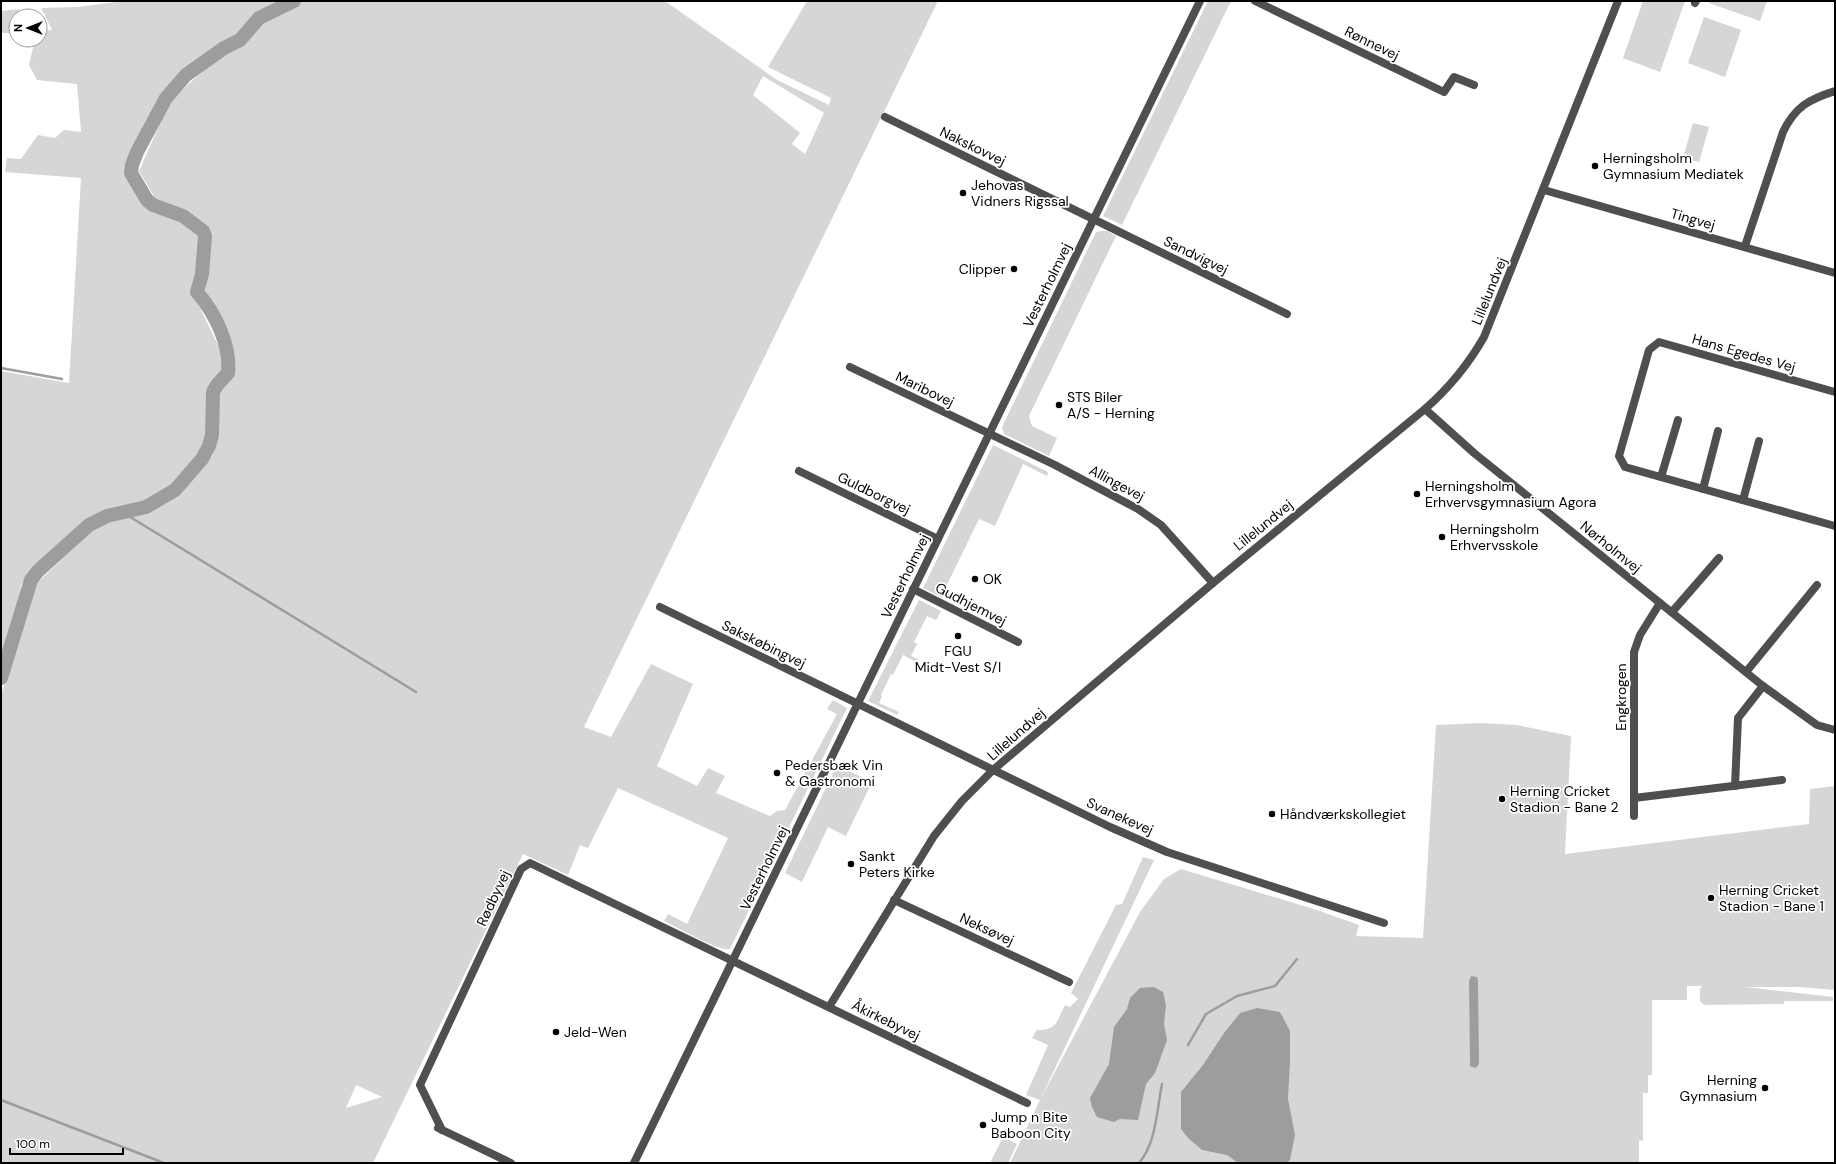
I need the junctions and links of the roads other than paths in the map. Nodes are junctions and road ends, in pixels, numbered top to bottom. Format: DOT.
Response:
graph roads {
  1 [pos="1200,1"];
  2 [pos="1255,1"];
  3 [pos="1618,1"];
  4 [pos="1474,85"];
  5 [pos="1835,92"];
  6 [pos="885,117"];
  7 [pos="1544,190"];
  8 [pos="1093,220"];
  9 [pos="1745,246"];
  10 [pos="1835,273"];
  11 [pos="1287,314"];
  12 [pos="850,368"];
  13 [pos="1835,392"];
  14 [pos="1425,409"];
  15 [pos="1678,420"];
  16 [pos="1718,431"];
  17 [pos="989,434"];
  18 [pos="1759,441"];
  19 [pos="799,471"];
  20 [pos="1661,477"];
  21 [pos="1703,489"];
  22 [pos="1743,500"];
  23 [pos="1835,526"];
  24 [pos="938,539"];
  25 [pos="1719,558"];
  26 [pos="1213,583"];
  27 [pos="1817,584"];
  28 [pos="913,589"];
  29 [pos="1660,603"];
  30 [pos="660,607"];
  31 [pos="1672,612"];
  32 [pos="1018,642"];
  33 [pos="1746,672"];
  34 [pos="1763,686"];
  35 [pos="858,703"];
  36 [pos="1835,730"];
  37 [pos="993,770"];
  38 [pos="1782,780"];
  39 [pos="1735,786"];
  40 [pos="1634,798"];
  41 [pos="1634,816"];
  42 [pos="894,900"];
  43 [pos="1384,923"];
  44 [pos="733,961"];
  45 [pos="1068,982"];
  46 [pos="829,1007"];
  47 [pos="1027,1103"];
  48 [pos="496,1160"];
  49 [pos="511,1163"];
  50 [pos="634,1163"];
  1 -- 8 [label="street, Vesterholmvej"];
  2 -- 4 [label="street, Rønnevej"];
  3 -- 7 [label="street, Lillelundvej"];
  5 -- 9 [label="street"];
  6 -- 8 [label="street, Nakskovvej"];
  7 -- 9 [label="street, Tingvej"];
  7 -- 14 [label="street, Lillelundvej"];
  8 -- 11 [label="street, Sandvigvej"];
  8 -- 17 [label="street, Vesterholmvej"];
  9 -- 10 [label="street, Tingvej"];
  12 -- 17 [label="street, Maribovej"];
  13 -- 20 [label="street, Hans Egedes Vej"];
  14 -- 26 [label="street, Lillelundvej"];
  14 -- 29 [label="street, Nørholmvej"];
  15 -- 20 [label="street"];
  16 -- 21 [label="street"];
  17 -- 24 [label="street, Vesterholmvej"];
  17 -- 26 [label="street, Allingevej"];
  18 -- 22 [label="street"];
  19 -- 24 [label="street, Guldborgvej"];
  20 -- 21 [label="street"];
  21 -- 22 [label="street"];
  22 -- 23 [label="street"];
  24 -- 28 [label="street, Vesterholmvej"];
  25 -- 31 [label="street"];
  26 -- 37 [label="street, Lillelundvej"];
  27 -- 33 [label="street"];
  28 -- 32 [label="street, Gudhjemvej"];
  28 -- 35 [label="street, Vesterholmvej"];
  29 -- 31 [label="street, Nørholmvej"];
  29 -- 40 [label="street, Engkrogen"];
  30 -- 35 [label="street, Sakskøbingvej"];
  31 -- 33 [label="street, Nørholmvej"];
  33 -- 34 [label="street, Nørholmvej"];
  34 -- 36 [label="street, Nørholmvej"];
  34 -- 39 [label="street"];
  35 -- 37 [label="street, Svanekevej"];
  35 -- 44 [label="street, Vesterholmvej"];
  37 -- 42 [label="street, Lillelundvej"];
  37 -- 43 [label="street, Svanekevej"];
  38 -- 39 [label="street"];
  39 -- 40 [label="street"];
  40 -- 41 [label="street, Engkrogen"];
  42 -- 45 [label="street, Neksøvej"];
  42 -- 46 [label="street, Lillelundvej"];
  44 -- 46 [label="street, Åkirkebyvej"];
  44 -- 48 [label="street, Rødbyvej"];
  44 -- 50 [label="street, Vesterholmvej"];
  46 -- 47 [label="street, Åkirkebyvej"];
  48 -- 49 [label="street"];
}
